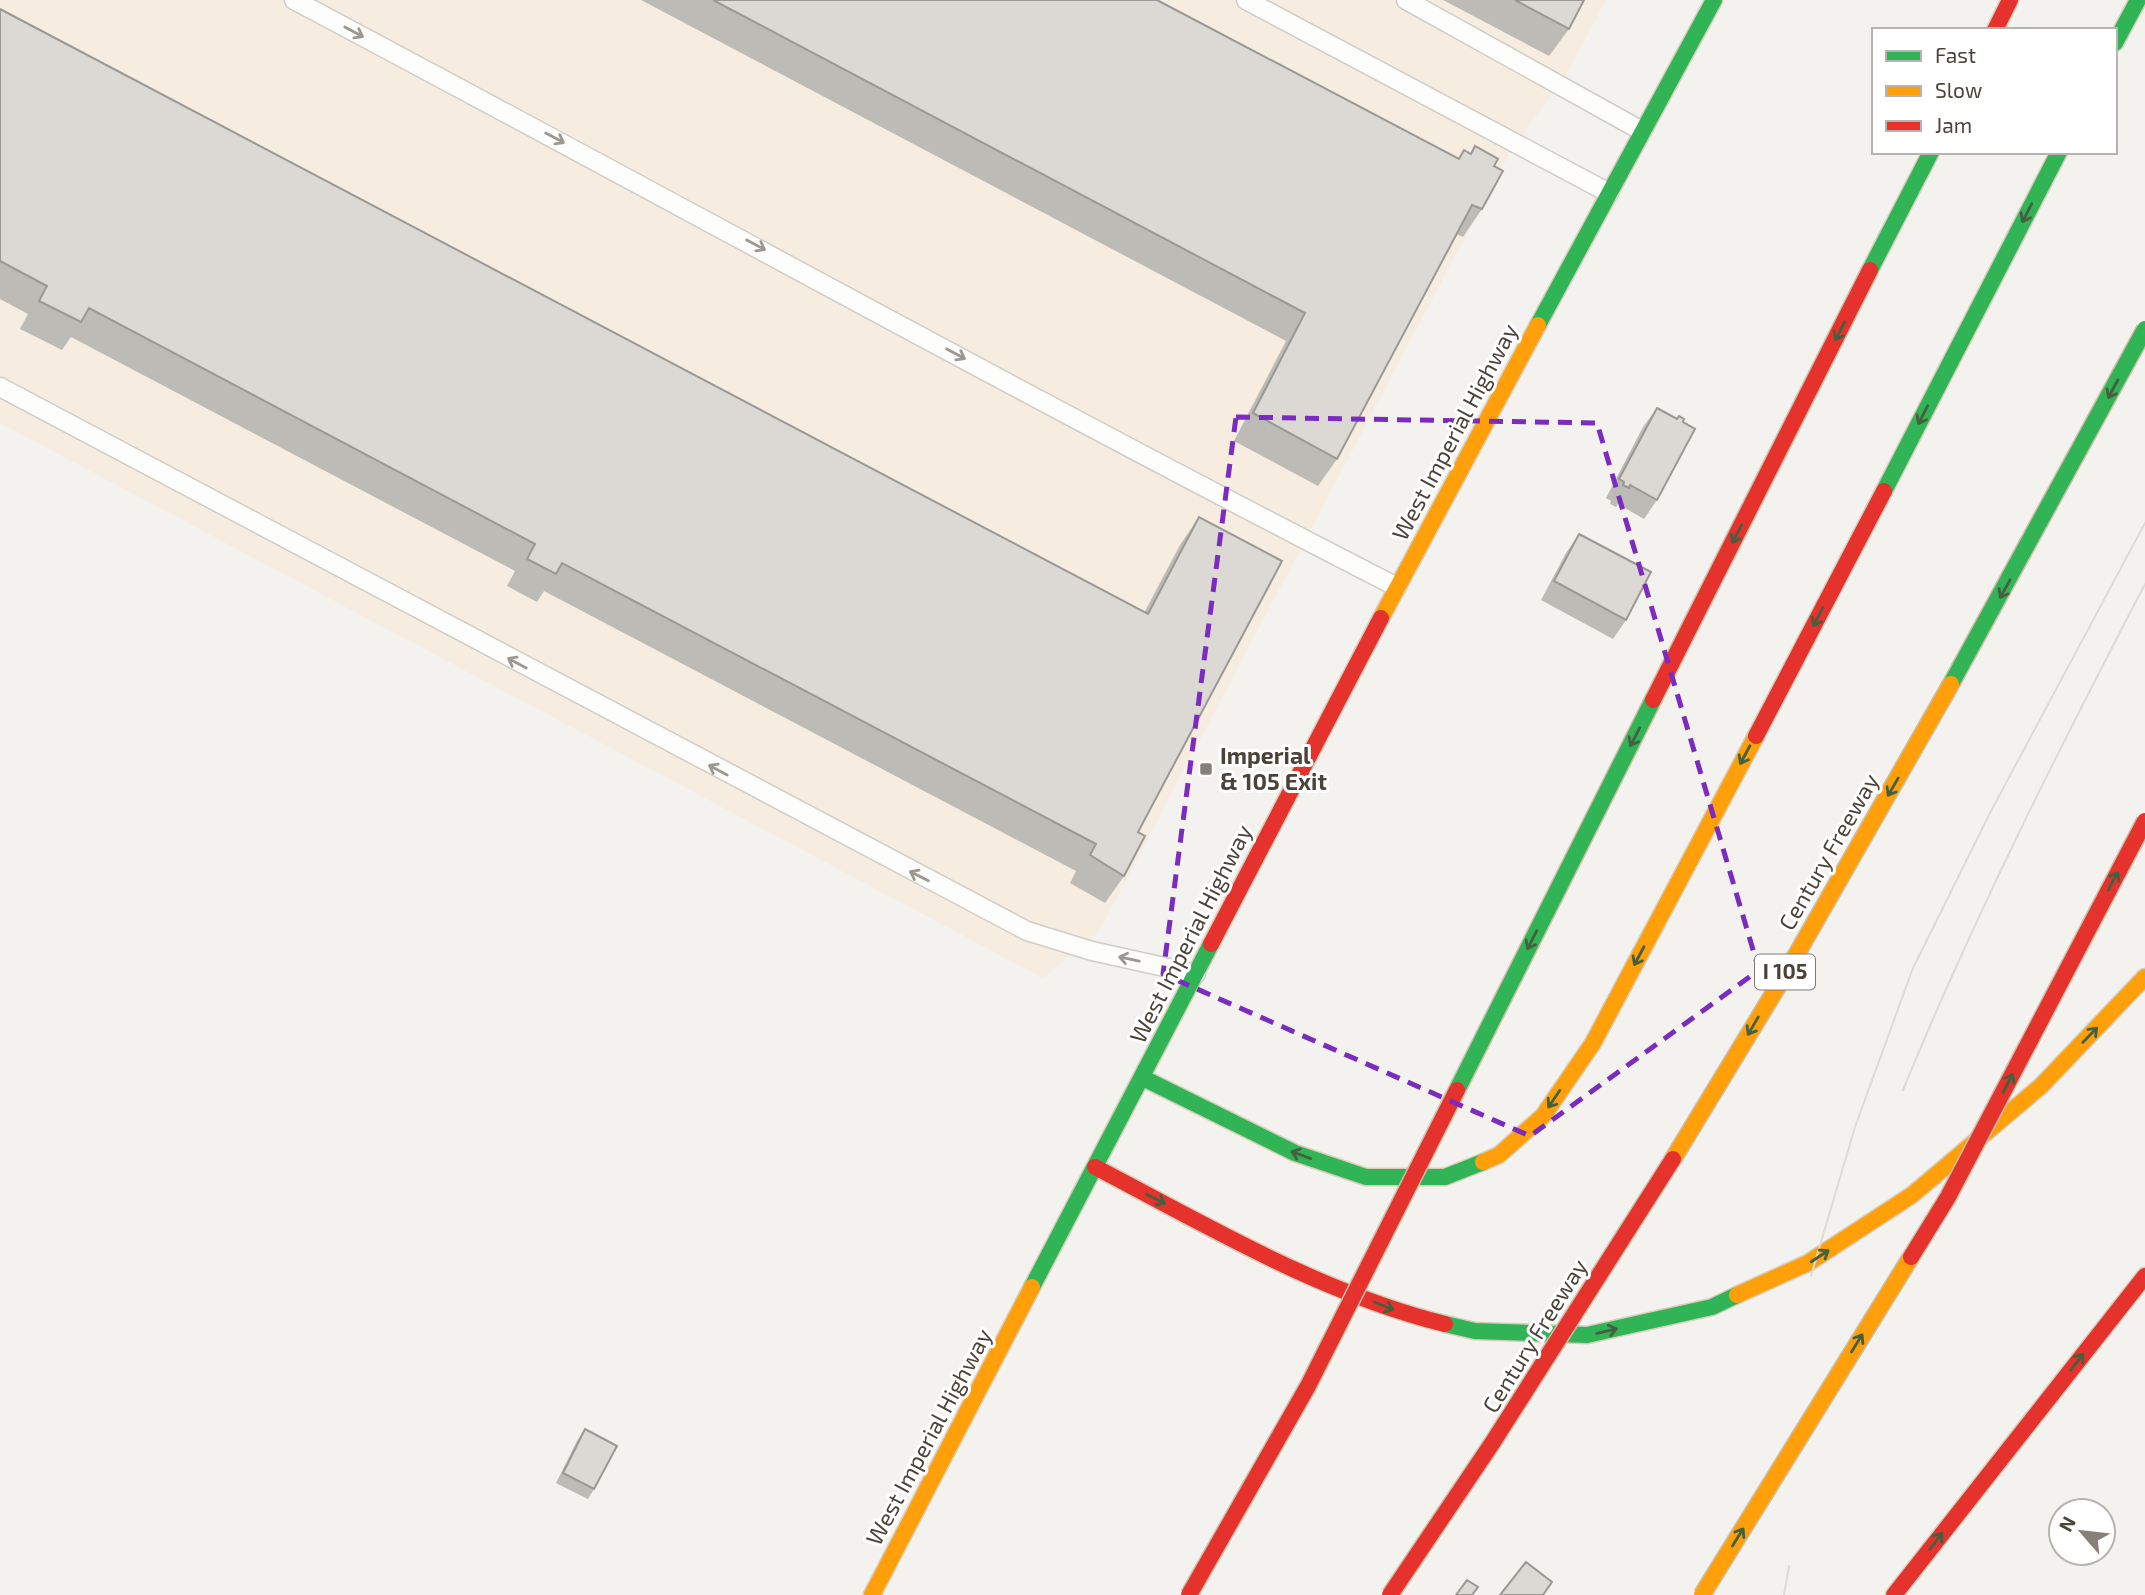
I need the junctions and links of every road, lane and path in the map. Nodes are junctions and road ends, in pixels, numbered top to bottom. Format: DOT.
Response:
graph roads {
  1 [pos="294,0"];
  2 [pos="1247,0"];
  3 [pos="1406,0"];
  4 [pos="1714,0"];
  5 [pos="1995,0"];
  6 [pos="2010,0"];
  7 [pos="2137,0"];
  8 [pos="1983,28"];
  9 [pos="1996,28"];
  10 [pos="2117,39"];
  11 [pos="1642,131"];
  12 [pos="1924,154"];
  13 [pos="1930,154"];
  14 [pos="2058,154"];
  15 [pos="1609,193"];
  16 [pos="1870,270"];
  17 [pos="2145,328"];
  18 [pos="0,387"];
  19 [pos="1396,587"];
  20 [pos="2145,821"];
  21 [pos="1196,974"];
  22 [pos="2145,977"];
  23 [pos="1143,1078"];
  24 [pos="1095,1167"];
  25 [pos="2145,1276"];
  26 [pos="872,1595"];
  27 [pos="1189,1595"];
  28 [pos="1390,1595"];
  29 [pos="1702,1595"];
  30 [pos="1894,1595"];
  1 -- 19 [label="lane, one-way"];
  2 -- 15 [label="lane"];
  3 -- 11 [label="lane"];
  4 -- 11 [label="main road, West Imperial Highway"];
  5 -- 8 [label="main road"];
  6 -- 9 [label="main road"];
  7 -- 10 [label="main road"];
  11 -- 15 [label="main road, West Imperial Highway"];
  12 -- 16 [label="main road"];
  13 -- 16 [label="main road"];
  14 -- 23 [label="main road, one-way"];
  15 -- 19 [label="main road, West Imperial Highway"];
  16 -- 27 [label="main road, one-way, bridge"];
  17 -- 28 [label="main road, Century Freeway / I 105, one-way, bridge"];
  21 -- 18 [label="lane, one-way"];
  19 -- 21 [label="main road, West Imperial Highway"];
  29 -- 20 [label="main road, one-way, bridge"];
  21 -- 23 [label="main road, West Imperial Highway"];
  24 -- 22 [label="main road, one-way, bridge"];
  23 -- 24 [label="main road, West Imperial Highway"];
  24 -- 26 [label="main road, West Imperial Highway"];
  30 -- 25 [label="main road, one-way"];
}
